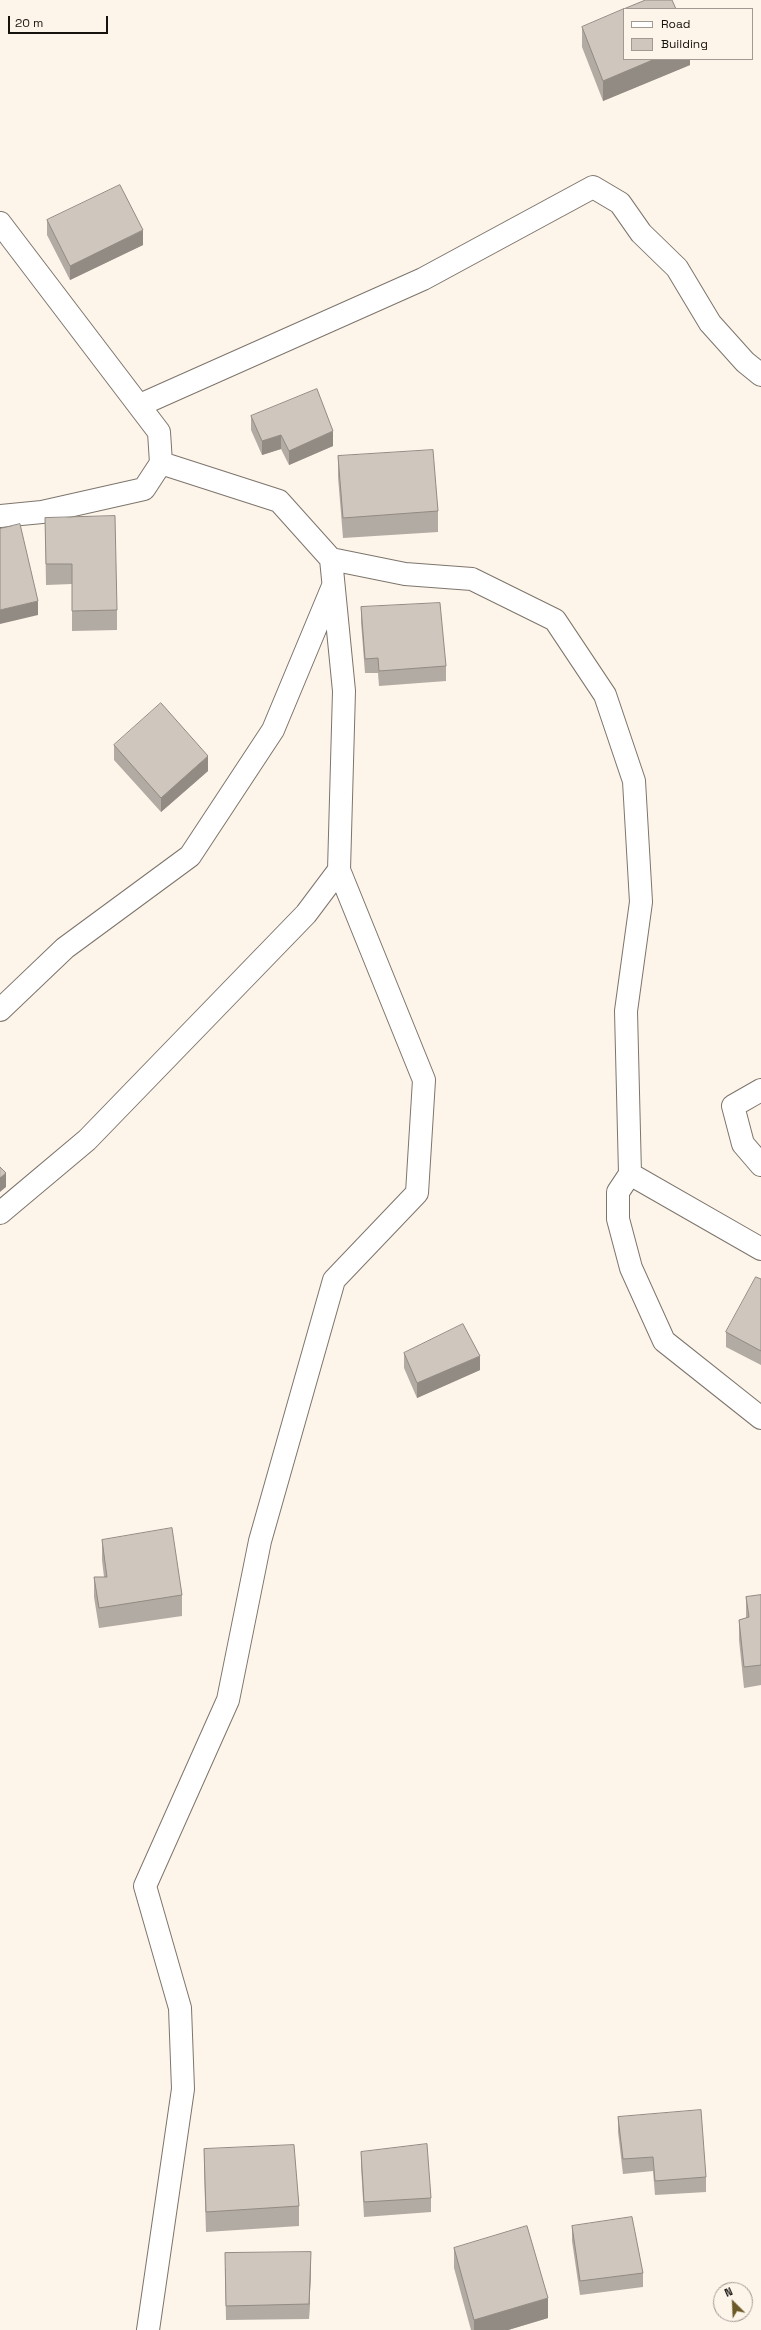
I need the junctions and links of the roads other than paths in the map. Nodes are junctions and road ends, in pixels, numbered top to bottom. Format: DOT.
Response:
graph roads {
  1 [pos="0,223"];
  2 [pos="761,375"];
  3 [pos="140,405"];
  4 [pos="161,463"];
  5 [pos="0,516"];
  6 [pos="332,559"];
  7 [pos="334,584"];
  8 [pos="339,870"];
  9 [pos="0,1010"];
  10 [pos="761,1090"];
  11 [pos="761,1165"];
  12 [pos="630,1174"];
  13 [pos="0,1213"];
  14 [pos="761,1249"];
  15 [pos="761,1418"];
  16 [pos="148,2330"];
  1 -- 3 [label="street"];
  2 -- 3 [label="street"];
  3 -- 4 [label="street"];
  4 -- 5 [label="street"];
  4 -- 6 [label="street"];
  6 -- 7 [label="street"];
  6 -- 12 [label="street"];
  7 -- 8 [label="street"];
  7 -- 9 [label="street"];
  8 -- 13 [label="street"];
  8 -- 16 [label="street"];
  10 -- 11 [label="street"];
  12 -- 14 [label="street"];
  12 -- 15 [label="street"];
}
